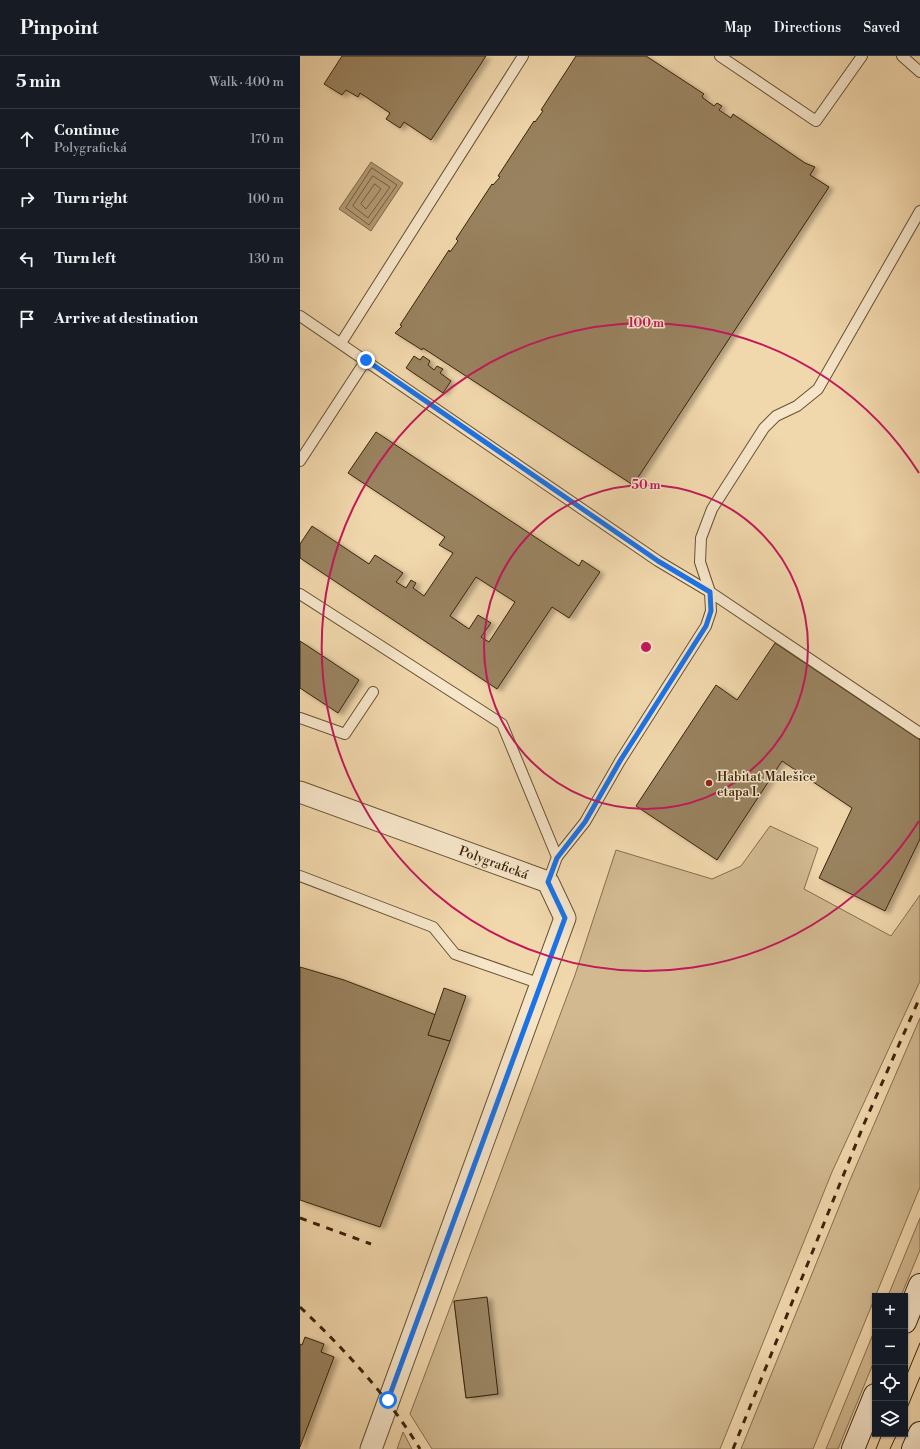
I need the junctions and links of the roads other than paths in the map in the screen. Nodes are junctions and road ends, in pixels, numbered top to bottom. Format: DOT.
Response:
graph roads {
  1 [pos="523,56"];
  2 [pos="720,56"];
  3 [pos="862,56"];
  4 [pos="902,56"];
  5 [pos="920,72"];
  6 [pos="920,210"];
  7 [pos="300,316"];
  8 [pos="341,343"];
  9 [pos="366,360"];
  10 [pos="300,461"];
  11 [pos="710,592"];
  12 [pos="300,594"];
  13 [pos="372,692"];
  14 [pos="300,718"];
  15 [pos="920,733"];
  16 [pos="300,792"];
  17 [pos="557,858"];
  18 [pos="300,876"];
  19 [pos="548,882"];
  20 [pos="541,984"];
  21 [pos="920,1285"];
  22 [pos="908,1315"];
  23 [pos="873,1401"];
  24 [pos="920,1433"];
  25 [pos="371,1449"];
  26 [pos="853,1449"];
  27 [pos="913,1449"];
  1 -- 8 [label="lane"];
  2 -- 3 [label="lane"];
  4 -- 5 [label="lane"];
  6 -- 11 [label="lane"];
  7 -- 8 [label="lane"];
  8 -- 9 [label="lane"];
  9 -- 10 [label="lane"];
  9 -- 11 [label="lane"];
  11 -- 15 [label="lane"];
  11 -- 17 [label="lane"];
  12 -- 17 [label="lane"];
  13 -- 14 [label="lane"];
  16 -- 19 [label="street, Polygrafická"];
  17 -- 19 [label="lane"];
  18 -- 20 [label="lane"];
  19 -- 20 [label="street"];
  20 -- 25 [label="street"];
  21 -- 22 [label="main road"];
  23 -- 26 [label="main road"];
  24 -- 27 [label="main road"];
}
